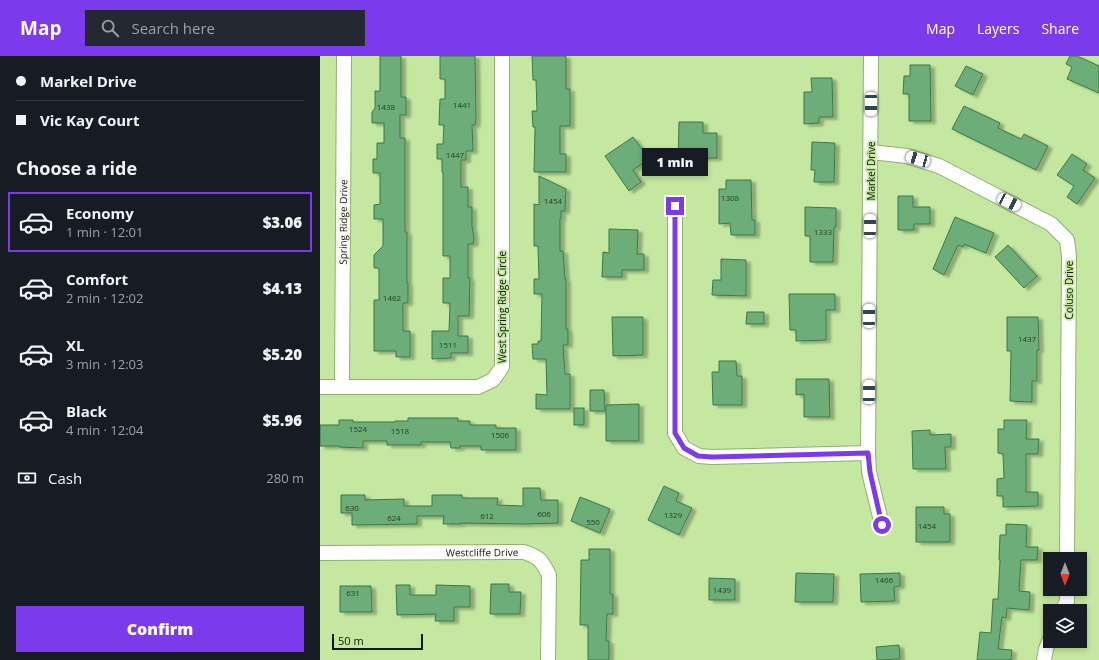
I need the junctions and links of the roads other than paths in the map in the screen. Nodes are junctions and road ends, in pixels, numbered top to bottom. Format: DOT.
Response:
graph roads {
  1 [pos="344,56"];
  2 [pos="502,56"];
  3 [pos="871,56"];
  4 [pos="871,152"];
  5 [pos="675,206"];
  6 [pos="320,387"];
  7 [pos="342,387"];
  8 [pos="868,453"];
  9 [pos="882,525"];
  10 [pos="1067,552"];
  11 [pos="320,553"];
  12 [pos="1046,648"];
  13 [pos="548,660"];
  14 [pos="1044,660"];
  1 -- 7 [label="street, Spring Ridge Drive"];
  2 -- 7 [label="street, West Spring Ridge Circle"];
  3 -- 4 [label="street, Markel Drive"];
  4 -- 8 [label="street, Markel Drive"];
  4 -- 10 [label="street, Coluso Drive"];
  5 -- 8 [label="street"];
  6 -- 7 [label="street, West Spring Ridge Circle"];
  8 -- 9 [label="street, Markel Drive"];
  11 -- 13 [label="street, Westcliffe Drive"];
  12 -- 14 [label="street"];
}
